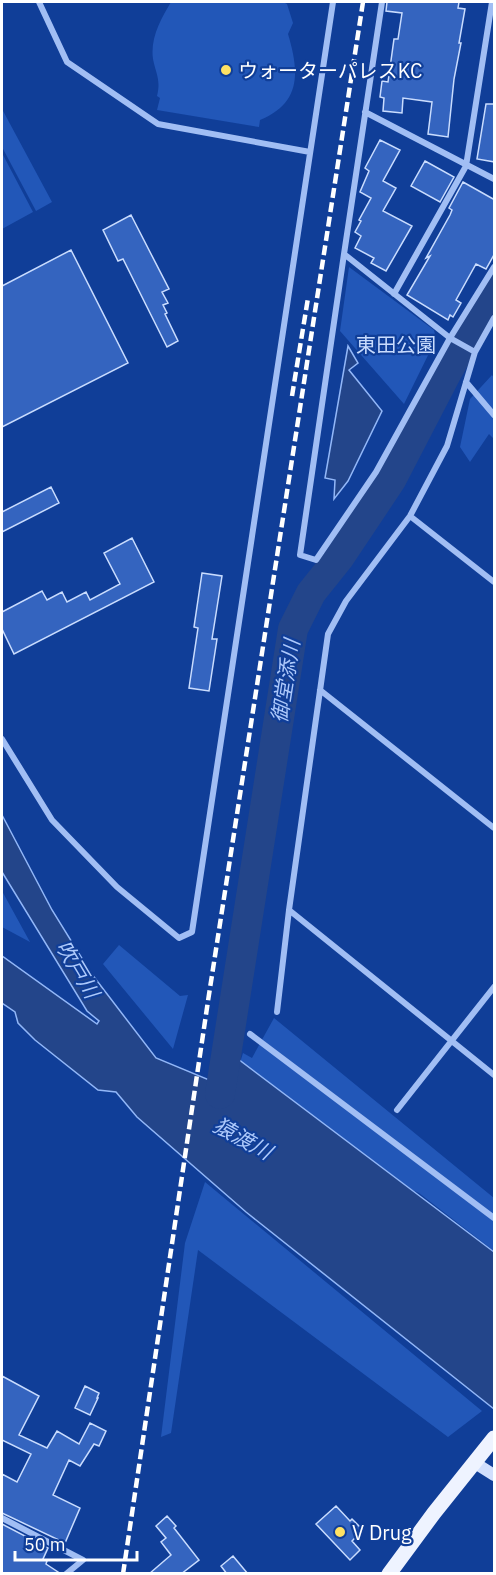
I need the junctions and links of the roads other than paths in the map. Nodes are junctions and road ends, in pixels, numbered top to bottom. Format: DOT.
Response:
graph roads {
  1 [pos="39,2"];
  2 [pos="333,2"];
  3 [pos="382,2"];
  4 [pos="492,2"];
  5 [pos="365,112"];
  6 [pos="310,152"];
  7 [pos="466,166"];
  8 [pos="495,179"];
  9 [pos="344,254"];
  10 [pos="495,267"];
  11 [pos="394,294"];
  12 [pos="495,318"];
  13 [pos="450,338"];
  14 [pos="475,352"];
  15 [pos="466,382"];
  16 [pos="495,415"];
  17 [pos="410,516"];
  18 [pos="495,582"];
  19 [pos="320,690"];
  20 [pos="2,739"];
  21 [pos="495,828"];
  22 [pos="289,910"];
  23 [pos="495,987"];
  24 [pos="277,1012"];
  25 [pos="250,1034"];
  26 [pos="451,1040"];
  27 [pos="495,1075"];
  28 [pos="397,1110"];
  29 [pos="495,1218"];
  30 [pos="491,1442"];
  31 [pos="475,1463"];
  32 [pos="495,1475"];
  33 [pos="2,1518"];
  34 [pos="66,1574"];
  35 [pos="389,1574"];
  1 -- 6 [label="street"];
  2 -- 6 [label="street"];
  3 -- 5 [label="street"];
  4 -- 7 [label="street"];
  5 -- 7 [label="street"];
  5 -- 9 [label="street"];
  6 -- 20 [label="street"];
  7 -- 8 [label="street"];
  7 -- 11 [label="street"];
  9 -- 11 [label="street"];
  9 -- 13 [label="street"];
  10 -- 13 [label="street"];
  11 -- 13 [label="street"];
  12 -- 14 [label="street"];
  13 -- 14 [label="street"];
  14 -- 15 [label="street"];
  15 -- 16 [label="street"];
  15 -- 17 [label="street"];
  17 -- 18 [label="street"];
  17 -- 19 [label="street"];
  19 -- 21 [label="street"];
  19 -- 22 [label="street"];
  22 -- 24 [label="street"];
  22 -- 26 [label="street"];
  23 -- 26 [label="street"];
  25 -- 29 [label="street"];
  26 -- 27 [label="street"];
  26 -- 28 [label="street"];
  30 -- 31 [label="main road"];
  31 -- 32 [label="street"];
  31 -- 35 [label="main road"];
  33 -- 34 [label="street"];
}
